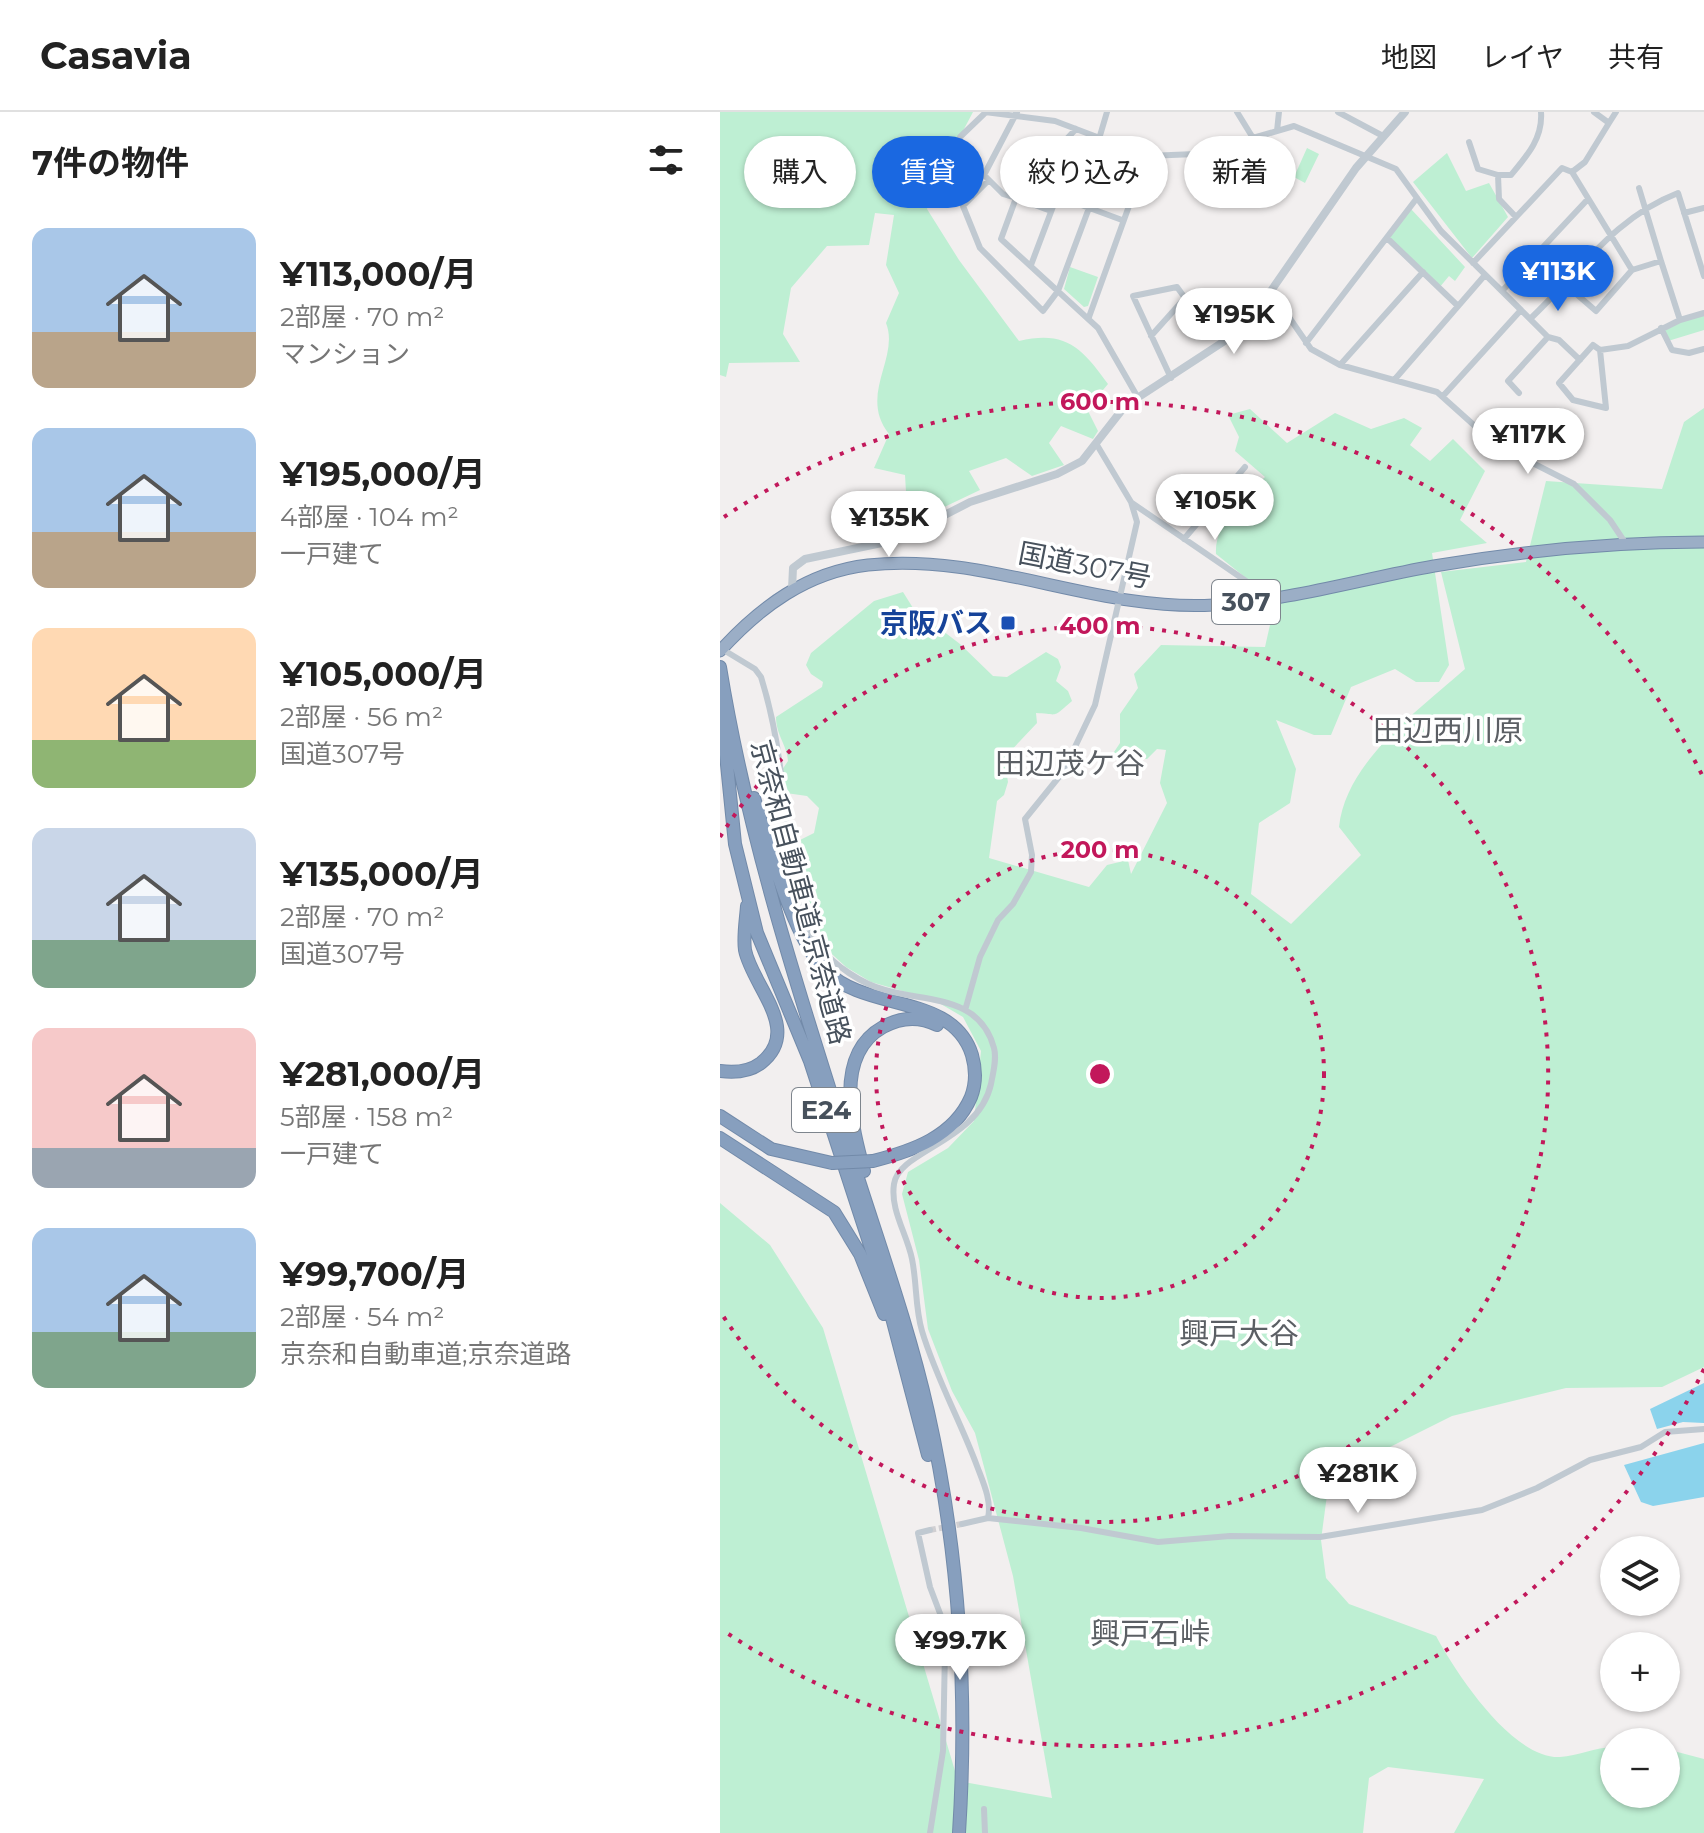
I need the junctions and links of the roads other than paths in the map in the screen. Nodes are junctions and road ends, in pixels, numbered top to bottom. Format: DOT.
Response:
graph roads {
  1 [pos="986,112"];
  2 [pos="1054,112"];
  3 [pos="1107,112"];
  4 [pos="1237,112"];
  5 [pos="1279,112"];
  6 [pos="1338,112"];
  7 [pos="1405,112"];
  8 [pos="1541,112"];
  9 [pos="1594,112"];
  10 [pos="1616,112"];
  11 [pos="1016,115"];
  12 [pos="1055,121"];
  13 [pos="1609,123"];
  14 [pos="1076,129"];
  15 [pos="1277,131"];
  16 [pos="1069,136"];
  17 [pos="1092,136"];
  18 [pos="1100,136"];
  19 [pos="1252,136"];
  20 [pos="1260,136"];
  21 [pos="1383,136"];
  22 [pos="1469,142"];
  23 [pos="1367,155"];
  24 [pos="1572,172"];
  25 [pos="1498,175"];
  26 [pos="987,178"];
  27 [pos="1639,188"];
  28 [pos="1000,191"];
  29 [pos="1417,198"];
  30 [pos="1588,199"];
  31 [pos="1645,207"];
  32 [pos="1012,208"];
  33 [pos="1043,208"];
  34 [pos="1052,208"];
  35 [pos="1089,208"];
  36 [pos="1127,208"];
  37 [pos="1704,208"];
  38 [pos="1051,211"];
  39 [pos="1684,213"];
  40 [pos="1516,217"];
  41 [pos="1122,220"];
  42 [pos="1610,234"];
  43 [pos="1387,238"];
  44 [pos="1700,251"];
  45 [pos="1661,261"];
  46 [pos="1473,263"];
  47 [pos="1031,265"];
  48 [pos="1632,270"];
  49 [pos="1423,272"];
  50 [pos="1485,275"];
  51 [pos="1704,276"];
  52 [pos="1566,285"];
  53 [pos="1058,291"];
  54 [pos="1502,291"];
  55 [pos="1273,294"];
  56 [pos="1458,306"];
  57 [pos="1521,310"];
  58 [pos="1704,313"];
  59 [pos="1089,317"];
  60 [pos="1530,319"];
  61 [pos="1680,320"];
  62 [pos="1661,328"];
  63 [pos="1151,336"];
  64 [pos="1548,337"];
  65 [pos="1306,343"];
  66 [pos="1704,349"];
  67 [pos="1600,350"];
  68 [pos="1580,360"];
  69 [pos="1340,365"];
  70 [pos="1171,378"];
  71 [pos="1395,379"];
  72 [pos="1519,393"];
  73 [pos="1137,396"];
  74 [pos="1443,396"];
  75 [pos="1097,445"];
  76 [pos="1245,467"];
  77 [pos="1131,502"];
  78 [pos="1184,539"];
  79 [pos="1704,542"];
  80 [pos="1626,544"];
  81 [pos="792,589"];
  82 [pos="1119,599"];
  83 [pos="1250,602"];
  84 [pos="1276,616"];
  85 [pos="721,650"];
  86 [pos="721,671"];
  87 [pos="723,698"];
  88 [pos="747,894"];
  89 [pos="966,1007"];
  90 [pos="720,1071"];
  91 [pos="720,1106"];
  92 [pos="720,1116"];
  93 [pos="720,1138"];
  94 [pos="871,1157"];
  95 [pos="831,1159"];
  96 [pos="919,1377"];
  97 [pos="914,1391"];
  98 [pos="1704,1429"];
  99 [pos="988,1518"];
  100 [pos="962,1524"];
  101 [pos="930,1530"];
  102 [pos="984,1809"];
  103 [pos="930,1833"];
  104 [pos="957,1833"];
  105 [pos="985,1833"];
  1 -- 11 [label="street"];
  1 -- 26 [label="street"];
  2 -- 12 [label="street"];
  3 -- 18 [label="street"];
  4 -- 19 [label="street"];
  5 -- 15 [label="street"];
  6 -- 21 [label="street"];
  7 -- 21 [label="street"];
  8 -- 25 [label="street"];
  9 -- 13 [label="street"];
  10 -- 13 [label="street"];
  11 -- 12 [label="street"];
  11 -- 26 [label="street"];
  12 -- 14 [label="street"];
  13 -- 24 [label="street"];
  14 -- 16 [label="street"];
  14 -- 17 [label="street"];
  15 -- 20 [label="street"];
  15 -- 23 [label="street"];
  21 -- 23 [label="street"];
  22 -- 25 [label="street"];
  23 -- 29 [label="street"];
  23 -- 55 [label="street"];
  24 -- 30 [label="street"];
  24 -- 40 [label="street"];
  25 -- 40 [label="street"];
  26 -- 28 [label="street"];
  26 -- 53 [label="street"];
  27 -- 31 [label="street"];
  29 -- 43 [label="street"];
  29 -- 46 [label="street"];
  30 -- 42 [label="street"];
  30 -- 54 [label="street"];
  31 -- 39 [label="street"];
  31 -- 42 [label="street"];
  31 -- 45 [label="street"];
  32 -- 47 [label="street"];
  33 -- 38 [label="street"];
  34 -- 38 [label="street"];
  35 -- 41 [label="street"];
  35 -- 53 [label="street"];
  36 -- 41 [label="street"];
  37 -- 39 [label="street"];
  38 -- 47 [label="street"];
  39 -- 44 [label="street"];
  40 -- 46 [label="street"];
  41 -- 59 [label="street"];
  42 -- 48 [label="street"];
  42 -- 52 [label="street"];
  43 -- 49 [label="street"];
  43 -- 65 [label="street"];
  44 -- 51 [label="street"];
  45 -- 48 [label="street"];
  45 -- 61 [label="street"];
  46 -- 50 [label="street"];
  47 -- 53 [label="street"];
  48 -- 52 [label="street"];
  49 -- 56 [label="street"];
  49 -- 69 [label="street"];
  50 -- 54 [label="street"];
  50 -- 56 [label="street"];
  52 -- 60 [label="street"];
  53 -- 59 [label="street"];
  54 -- 57 [label="street"];
  55 -- 65 [label="street"];
  55 -- 70 [label="street"];
  56 -- 71 [label="street"];
  57 -- 60 [label="street"];
  57 -- 74 [label="street"];
  58 -- 61 [label="street"];
  59 -- 73 [label="street"];
  60 -- 64 [label="street"];
  61 -- 62 [label="street"];
  62 -- 66 [label="street"];
  62 -- 67 [label="street"];
  63 -- 63 [label="street"];
  63 -- 70 [label="street"];
  64 -- 68 [label="street"];
  64 -- 72 [label="street"];
  65 -- 69 [label="street"];
  67 -- 68 [label="street"];
  67 -- 68 [label="street"];
  69 -- 71 [label="street"];
  70 -- 73 [label="street"];
  71 -- 74 [label="street"];
  73 -- 75 [label="street"];
  74 -- 80 [label="street"];
  75 -- 77 [label="street"];
  75 -- 81 [label="street"];
  76 -- 78 [label="street"];
  77 -- 78 [label="street"];
  77 -- 82 [label="street"];
  78 -- 83 [label="street"];
  79 -- 80 [label="highway, 国道307号 / 307"];
  80 -- 83 [label="highway, 国道307号 / 307"];
  81 -- 82 [label="highway, 国道307号 / 307"];
  81 -- 85 [label="highway, 国道307号 / 307"];
  82 -- 83 [label="highway, 国道307号 / 307"];
  82 -- 89 [label="street"];
  83 -- 84 [label="street"];
  85 -- 89 [label="street"];
  86 -- 87 [label="highway, 京奈和自動車道;京奈道路 / E24"];
  87 -- 88 [label="highway, 京奈和自動車道;京奈道路 / E24"];
  87 -- 94 [label="highway"];
  87 -- 96 [label="highway, 京奈和自動車道;京奈道路 / E24"];
  88 -- 90 [label="highway"];
  88 -- 97 [label="highway, 京奈和自動車道;京奈道路 / E24"];
  89 -- 99 [label="street"];
  91 -- 95 [label="highway"];
  92 -- 95 [label="highway"];
  93 -- 97 [label="highway"];
  94 -- 95 [label="highway"];
  94 -- 96 [label="highway"];
  96 -- 104 [label="highway, 京奈和自動車道;京奈道路 / E24"];
  97 -- 104 [label="highway, 京奈和自動車道;京奈道路 / E24"];
  98 -- 99 [label="street"];
  99 -- 100 [label="street"];
  101 -- 103 [label="street"];
  102 -- 105 [label="street"];
}
